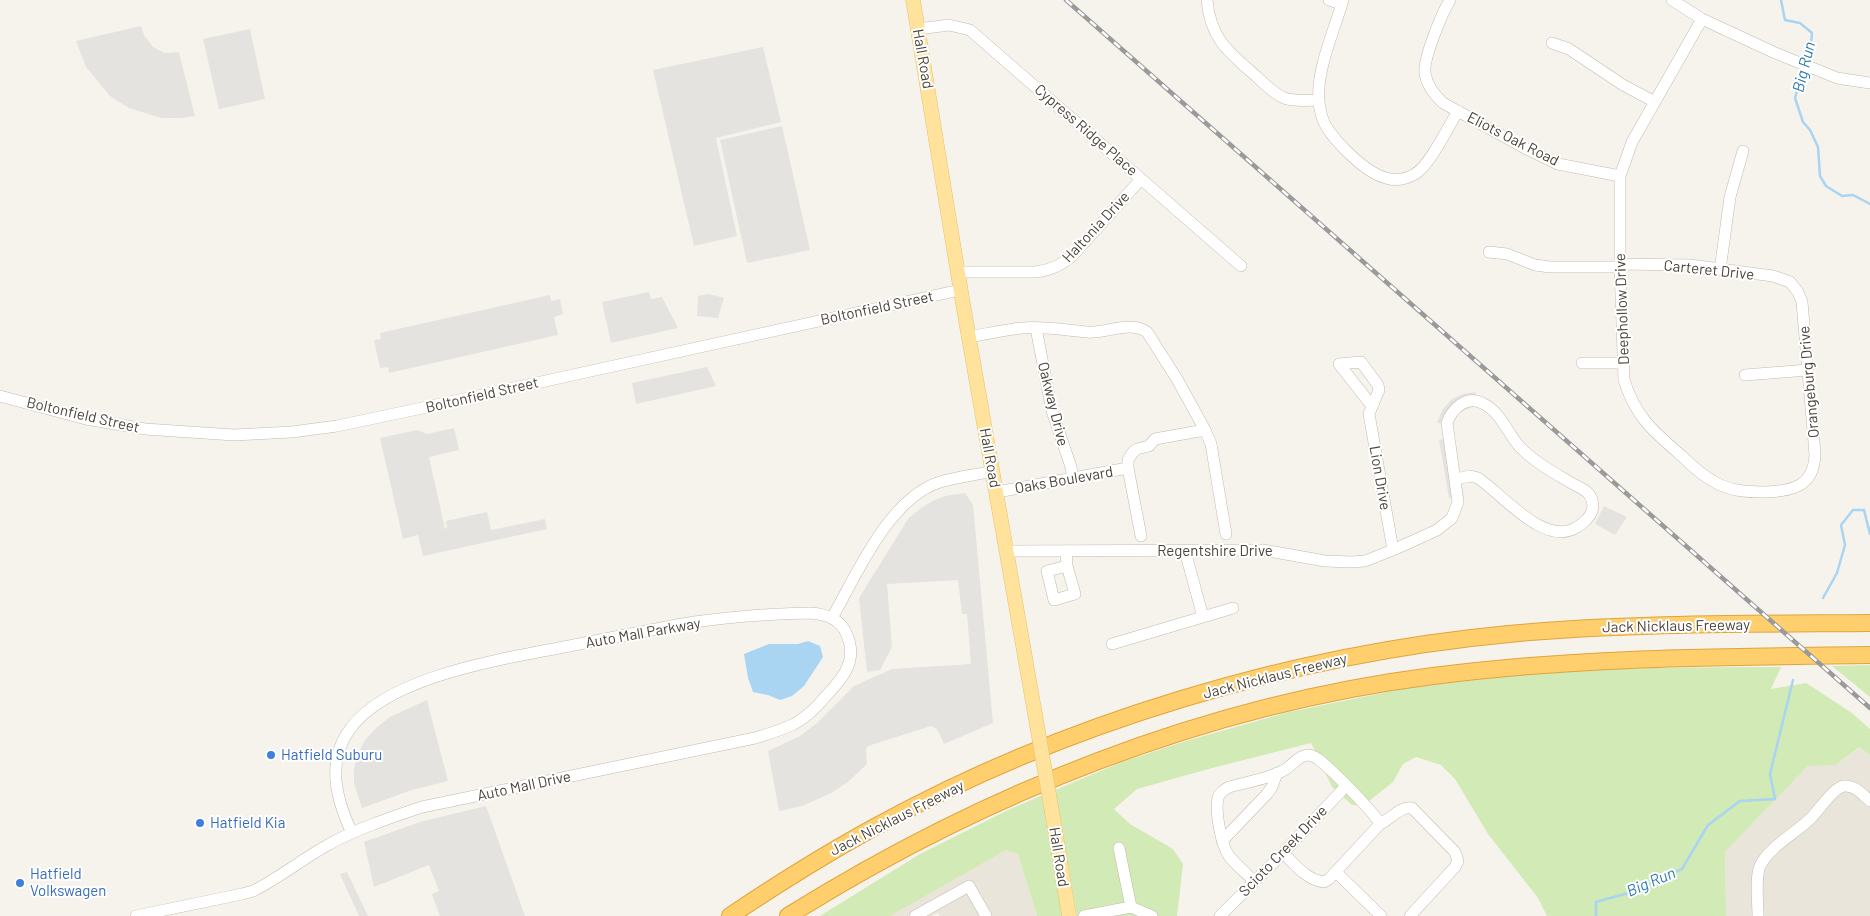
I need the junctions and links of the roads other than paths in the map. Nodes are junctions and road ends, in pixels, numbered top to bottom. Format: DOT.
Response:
graph roads {
  1 [pos="913,0"];
  2 [pos="1207,0"];
  3 [pos="1329,0"];
  4 [pos="1450,0"];
  5 [pos="1672,0"];
  6 [pos="1343,2"];
  7 [pos="1702,18"];
  8 [pos="918,29"];
  9 [pos="1552,43"];
  10 [pos="1870,83"];
  11 [pos="1319,100"];
  12 [pos="1655,102"];
  13 [pos="1458,111"];
  14 [pos="1743,151"];
  15 [pos="1620,176"];
  16 [pos="1141,179"];
  17 [pos="1490,252"];
  18 [pos="1241,266"];
  19 [pos="1620,266"];
  20 [pos="1720,270"];
  21 [pos="958,272"];
  22 [pos="1794,287"];
  23 [pos="960,290"];
  24 [pos="1036,328"];
  25 [pos="968,337"];
  26 [pos="1582,363"];
  27 [pos="1623,363"];
  28 [pos="1808,370"];
  29 [pos="1745,375"];
  30 [pos="0,396"];
  31 [pos="1372,406"];
  32 [pos="1205,430"];
  33 [pos="1128,468"];
  34 [pos="993,471"];
  35 [pos="1809,477"];
  36 [pos="1073,479"];
  37 [pos="1456,479"];
  38 [pos="997,492"];
  39 [pos="1226,534"];
  40 [pos="1142,536"];
  41 [pos="1393,550"];
  42 [pos="1007,551"];
  43 [pos="1066,551"];
  44 [pos="1185,551"];
  45 [pos="1067,566"];
  46 [pos="1233,608"];
  47 [pos="1202,617"];
  48 [pos="832,618"];
  49 [pos="1870,623"];
  50 [pos="1112,644"];
  51 [pos="1870,655"];
  52 [pos="1277,773"];
  53 [pos="1346,786"];
  54 [pos="1870,801"];
  55 [pos="1380,824"];
  56 [pos="352,833"];
  57 [pos="1222,841"];
  58 [pos="1119,848"];
  59 [pos="1283,853"];
  60 [pos="1336,872"];
  61 [pos="1254,882"];
  62 [pos="826,893"];
  63 [pos="1131,907"];
  64 [pos="136,916"];
  65 [pos="730,916"];
  66 [pos="788,916"];
  67 [pos="808,916"];
  68 [pos="915,916"];
  69 [pos="986,916"];
  70 [pos="1069,916"];
  71 [pos="1084,916"];
  72 [pos="1152,916"];
  73 [pos="1220,916"];
  74 [pos="1382,916"];
  75 [pos="1410,916"];
  76 [pos="1758,916"];
  1 -- 8 [label="main road, Hall Road"];
  2 -- 11 [label="street"];
  3 -- 6 [label="street"];
  4 -- 13 [label="street, Eliots Oak Road"];
  5 -- 7 [label="street"];
  6 -- 11 [label="street"];
  7 -- 10 [label="street"];
  7 -- 12 [label="street, Deephollow Drive"];
  8 -- 16 [label="street, Cypress Ridge Place"];
  8 -- 21 [label="main road, Hall Road"];
  9 -- 12 [label="street"];
  11 -- 13 [label="street"];
  12 -- 15 [label="street, Deephollow Drive"];
  13 -- 15 [label="street, Eliots Oak Road"];
  14 -- 20 [label="street"];
  15 -- 19 [label="street, Deephollow Drive"];
  16 -- 18 [label="street, Cypress Ridge Place"];
  16 -- 21 [label="street, Haltonia Drive"];
  17 -- 19 [label="street, Carteret Drive"];
  19 -- 20 [label="street, Carteret Drive"];
  19 -- 27 [label="street, Deephollow Drive"];
  20 -- 22 [label="street, Carteret Drive"];
  21 -- 23 [label="main road, Hall Road"];
  22 -- 28 [label="street, Orangeburg Drive"];
  23 -- 25 [label="main road, Hall Road"];
  23 -- 30 [label="street, Boltonfield Street"];
  24 -- 25 [label="street"];
  24 -- 32 [label="street"];
  24 -- 36 [label="street, Oakway Drive"];
  25 -- 34 [label="main road, Hall Road"];
  26 -- 27 [label="street"];
  27 -- 35 [label="street, Deephollow Drive"];
  28 -- 29 [label="street"];
  28 -- 35 [label="street, Orangeburg Drive"];
  31 -- 41 [label="street, Lion Drive"];
  32 -- 33 [label="street, Oaks Boulevard"];
  32 -- 39 [label="street"];
  33 -- 36 [label="street, Oaks Boulevard"];
  33 -- 40 [label="street"];
  34 -- 38 [label="main road, Hall Road"];
  34 -- 48 [label="street"];
  36 -- 38 [label="street, Oaks Boulevard"];
  37 -- 37 [label="street, Regentshire Drive"];
  37 -- 41 [label="street, Regentshire Drive"];
  38 -- 42 [label="main road, Hall Road"];
  41 -- 44 [label="street, Regentshire Drive"];
  42 -- 43 [label="street, Regentshire Drive"];
  42 -- 70 [label="main road, Hall Road, bridge"];
  43 -- 44 [label="street, Regentshire Drive"];
  43 -- 45 [label="street"];
  44 -- 47 [label="street"];
  46 -- 47 [label="street"];
  47 -- 50 [label="street"];
  48 -- 56 [label="street, Auto Mall Drive"];
  48 -- 56 [label="street, Auto Mall Parkway"];
  49 -- 65 [label="highway, Jack Nicklaus Freeway"];
  51 -- 62 [label="highway, Jack Nicklaus Freeway"];
  52 -- 53 [label="street"];
  52 -- 57 [label="street"];
  52 -- 57 [label="street"];
  53 -- 55 [label="street"];
  53 -- 59 [label="street, Scioto Creek Drive"];
  54 -- 76 [label="street"];
  55 -- 60 [label="street"];
  55 -- 75 [label="street"];
  56 -- 64 [label="street, Auto Mall Drive"];
  57 -- 61 [label="street"];
  58 -- 63 [label="street"];
  59 -- 60 [label="street"];
  59 -- 61 [label="street, Scioto Creek Drive"];
  60 -- 74 [label="street"];
  61 -- 73 [label="street, Scioto Creek Drive"];
  62 -- 66 [label="highway, Jack Nicklaus Freeway"];
  62 -- 67 [label="highway"];
  63 -- 71 [label="street"];
  63 -- 72 [label="street"];
  68 -- 69 [label="street"];
}
